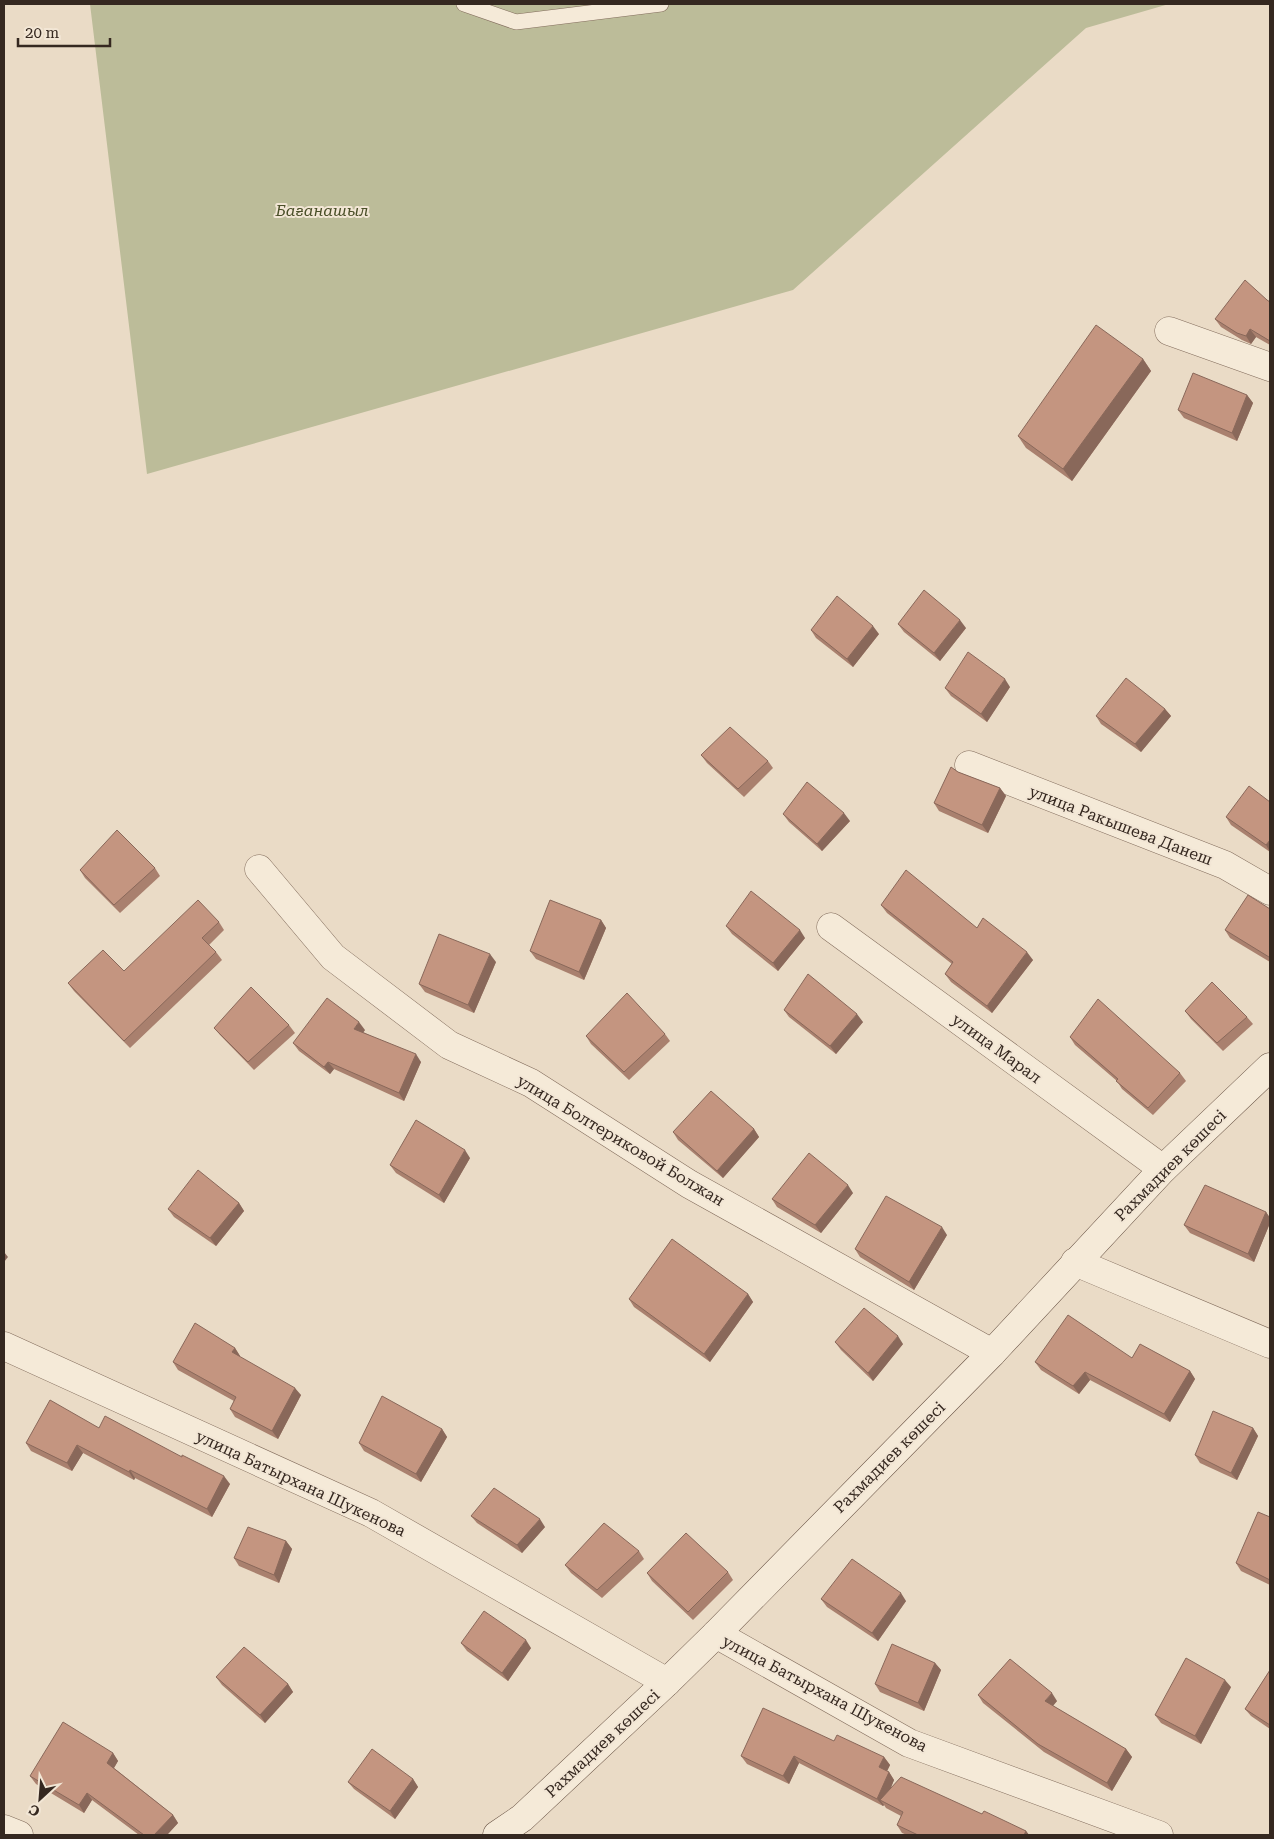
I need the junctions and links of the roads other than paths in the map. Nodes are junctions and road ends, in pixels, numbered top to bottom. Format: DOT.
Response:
graph roads {
  1 [pos="464,4"];
  2 [pos="661,4"];
  3 [pos="1169,332"];
  4 [pos="1270,366"];
  5 [pos="969,765"];
  6 [pos="259,869"];
  7 [pos="1270,891"];
  8 [pos="831,927"];
  9 [pos="1270,1067"];
  10 [pos="1163,1169"];
  11 [pos="1075,1262"];
  12 [pos="1270,1344"];
  13 [pos="4,1346"];
  14 [pos="992,1353"];
  15 [pos="716,1634"];
  16 [pos="667,1682"];
  17 [pos="4,1829"];
  18 [pos="19,1835"];
  19 [pos="497,1835"];
  20 [pos="1158,1835"];
  1 -- 2 [label="lane"];
  3 -- 4 [label="street"];
  5 -- 7 [label="street, улица Ракышева Данеш"];
  6 -- 14 [label="street, улица Болтериковой Болжан"];
  8 -- 10 [label="street, улица Марал"];
  9 -- 10 [label="street, Рахмадиев көшесі"];
  10 -- 11 [label="street, Рахмадиев көшесі"];
  11 -- 12 [label="street"];
  11 -- 14 [label="street, Рахмадиев көшесі"];
  13 -- 16 [label="street, улица Батырхана Шукенова"];
  14 -- 15 [label="street, Рахмадиев көшесі"];
  15 -- 16 [label="street, Рахмадиев көшесі"];
  15 -- 20 [label="street, улица Батырхана Шукенова"];
  16 -- 19 [label="street, Рахмадиев көшесі"];
  17 -- 18 [label="street"];
}
